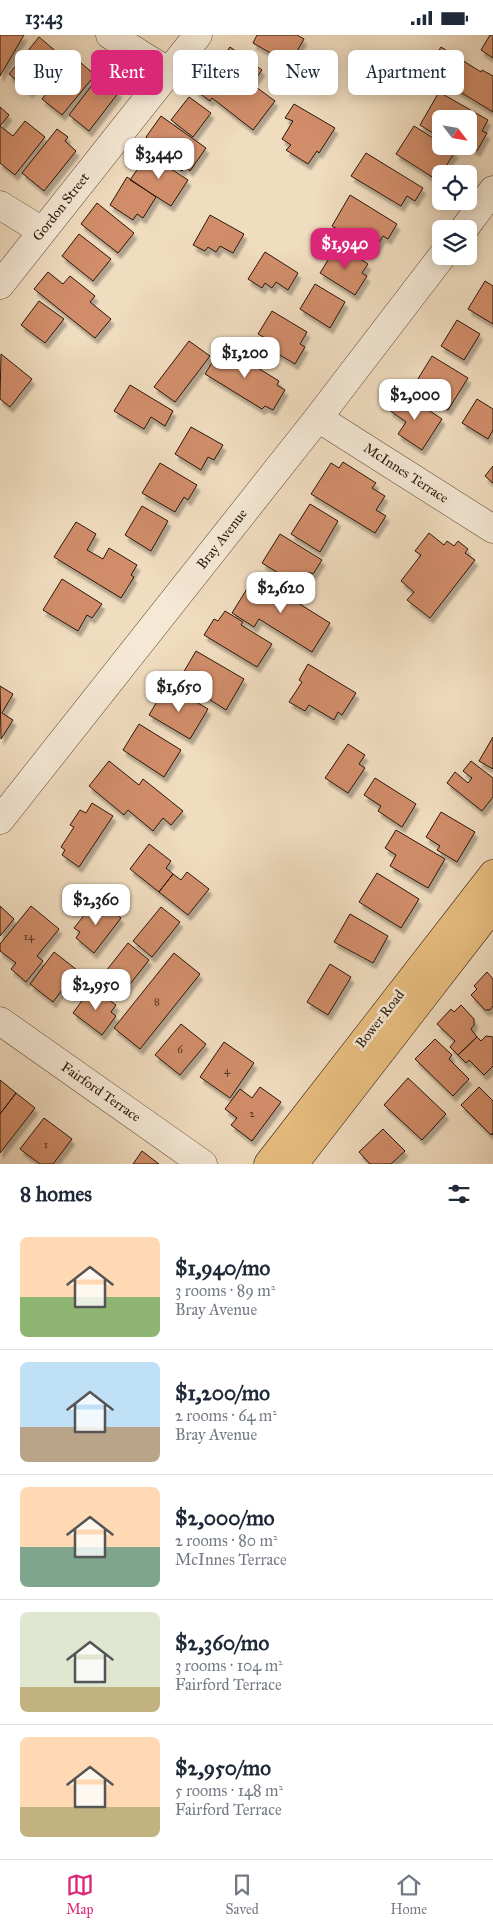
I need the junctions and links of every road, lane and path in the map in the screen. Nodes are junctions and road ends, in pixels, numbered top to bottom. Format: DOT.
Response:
graph roads {
  1 [pos="110,35"];
  2 [pos="198,35"];
  3 [pos="169,72"];
  4 [pos="493,191"];
  5 [pos="0,205"];
  6 [pos="471,220"];
  7 [pos="42,231"];
  8 [pos="435,265"];
  9 [pos="0,285"];
  10 [pos="318,418"];
  11 [pos="493,529"];
  12 [pos="0,820"];
  13 [pos="493,874"];
  14 [pos="493,907"];
  15 [pos="0,1021"];
  16 [pos="203,1164"];
  17 [pos="268,1164"];
  18 [pos="294,1164"];
  1 -- 3 [label="street"];
  2 -- 3 [label="street, Gordon Street"];
  3 -- 7 [label="street, Gordon Street"];
  4 -- 6 [label="street"];
  5 -- 7 [label="street"];
  7 -- 9 [label="street, Gordon Street"];
  8 -- 10 [label="street, Bray Avenue"];
  10 -- 11 [label="street, McInnes Terrace"];
  10 -- 12 [label="street, Bray Avenue"];
  13 -- 17 [label="main road, Bower Road"];
  14 -- 18 [label="main road, Bower Road"];
  15 -- 16 [label="street, Fairford Terrace"];
}
